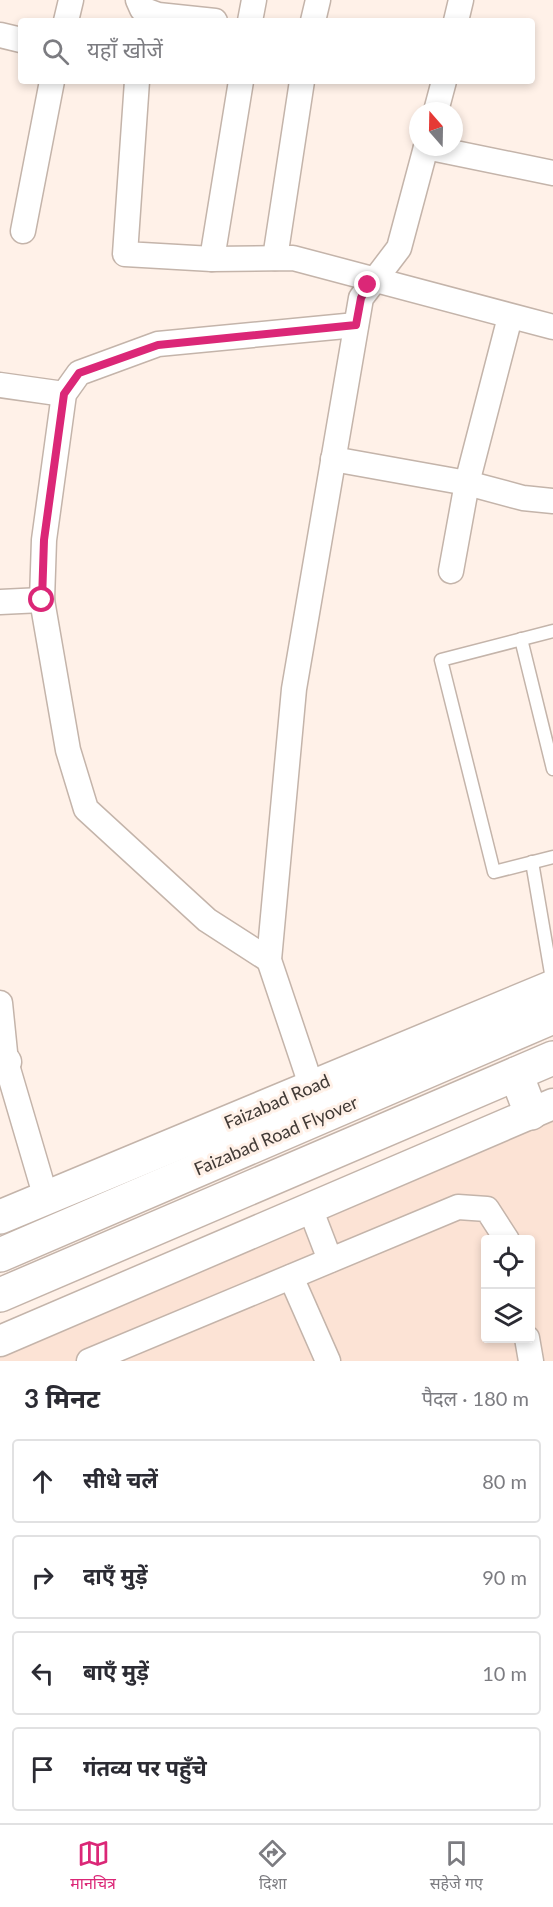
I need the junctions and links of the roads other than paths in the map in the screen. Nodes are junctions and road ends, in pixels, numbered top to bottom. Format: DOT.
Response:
graph roads {
  1 [pos="71,0"];
  2 [pos="254,0"];
  3 [pos="318,0"];
  4 [pos="461,0"];
  5 [pos="140,10"];
  6 [pos="67,18"];
  7 [pos="186,18"];
  8 [pos="251,18"];
  9 [pos="314,18"];
  10 [pos="457,18"];
  11 [pos="0,35"];
  12 [pos="18,39"];
  13 [pos="51,84"];
  14 [pos="137,84"];
  15 [pos="241,84"];
  16 [pos="302,84"];
  17 [pos="443,84"];
  18 [pos="438,102"];
  19 [pos="463,153"];
  20 [pos="424,156"];
  21 [pos="552,167"];
  22 [pos="23,231"];
  23 [pos="275,258"];
  24 [pos="212,259"];
  25 [pos="377,279"];
  26 [pos="510,317"];
  27 [pos="356,325"];
  28 [pos="553,327"];
  29 [pos="0,385"];
  30 [pos="64,394"];
  31 [pos="333,459"];
  32 [pos="467,483"];
  33 [pos="553,501"];
  34 [pos="451,571"];
  35 [pos="42,600"];
  36 [pos="0,602"];
  37 [pos="553,631"];
  38 [pos="521,639"];
  39 [pos="553,769"];
  40 [pos="553,857"];
  41 [pos="532,862"];
  42 [pos="269,960"];
  43 [pos="553,986"];
  44 [pos="0,1003"];
  45 [pos="553,1017"];
  46 [pos="553,1058"];
  47 [pos="3,1063"];
  48 [pos="516,1074"];
  49 [pos="312,1088"];
  50 [pos="542,1109"];
  51 [pos="46,1198"];
  52 [pos="310,1208"];
  53 [pos="0,1217"];
  54 [pos="504,1235"];
  55 [pos="0,1255"];
  56 [pos="330,1260"];
  57 [pos="291,1277"];
  58 [pos="0,1294"];
  59 [pos="0,1341"];
  60 [pos="528,1343"];
  61 [pos="89,1361"];
  62 [pos="328,1361"];
  63 [pos="531,1361"];
  1 -- 6 [label="street"];
  2 -- 8 [label="street"];
  3 -- 9 [label="street"];
  4 -- 10 [label="street"];
  5 -- 7 [label="street"];
  11 -- 12 [label="street"];
  13 -- 22 [label="street"];
  14 -- 24 [label="street"];
  15 -- 24 [label="street"];
  16 -- 23 [label="street"];
  17 -- 18 [label="street"];
  19 -- 21 [label="street"];
  20 -- 25 [label="street"];
  23 -- 24 [label="street"];
  23 -- 25 [label="street"];
  25 -- 26 [label="street"];
  25 -- 27 [label="street"];
  26 -- 28 [label="street"];
  26 -- 32 [label="street"];
  27 -- 30 [label="street"];
  27 -- 31 [label="street"];
  29 -- 30 [label="street"];
  30 -- 35 [label="street"];
  31 -- 32 [label="street"];
  31 -- 42 [label="street"];
  32 -- 33 [label="street"];
  32 -- 34 [label="street"];
  35 -- 36 [label="street"];
  35 -- 42 [label="street"];
  37 -- 38 [label="lane"];
  38 -- 39 [label="lane"];
  38 -- 41 [label="lane"];
  40 -- 41 [label="lane"];
  41 -- 43 [label="lane"];
  42 -- 49 [label="street"];
  43 -- 49 [label="highway, Faizabad Road"];
  44 -- 47 [label="street"];
  45 -- 55 [label="highway, Faizabad Road Flyover"];
  46 -- 48 [label="highway"];
  47 -- 51 [label="street"];
  48 -- 50 [label="highway"];
  48 -- 58 [label="highway"];
  49 -- 51 [label="highway, Faizabad Road"];
  50 -- 52 [label="street"];
  51 -- 53 [label="highway, Faizabad Road"];
  52 -- 56 [label="street"];
  52 -- 59 [label="street"];
  54 -- 56 [label="street"];
  56 -- 57 [label="street"];
  57 -- 61 [label="street"];
  57 -- 62 [label="street"];
  60 -- 63 [label="street"];
}
